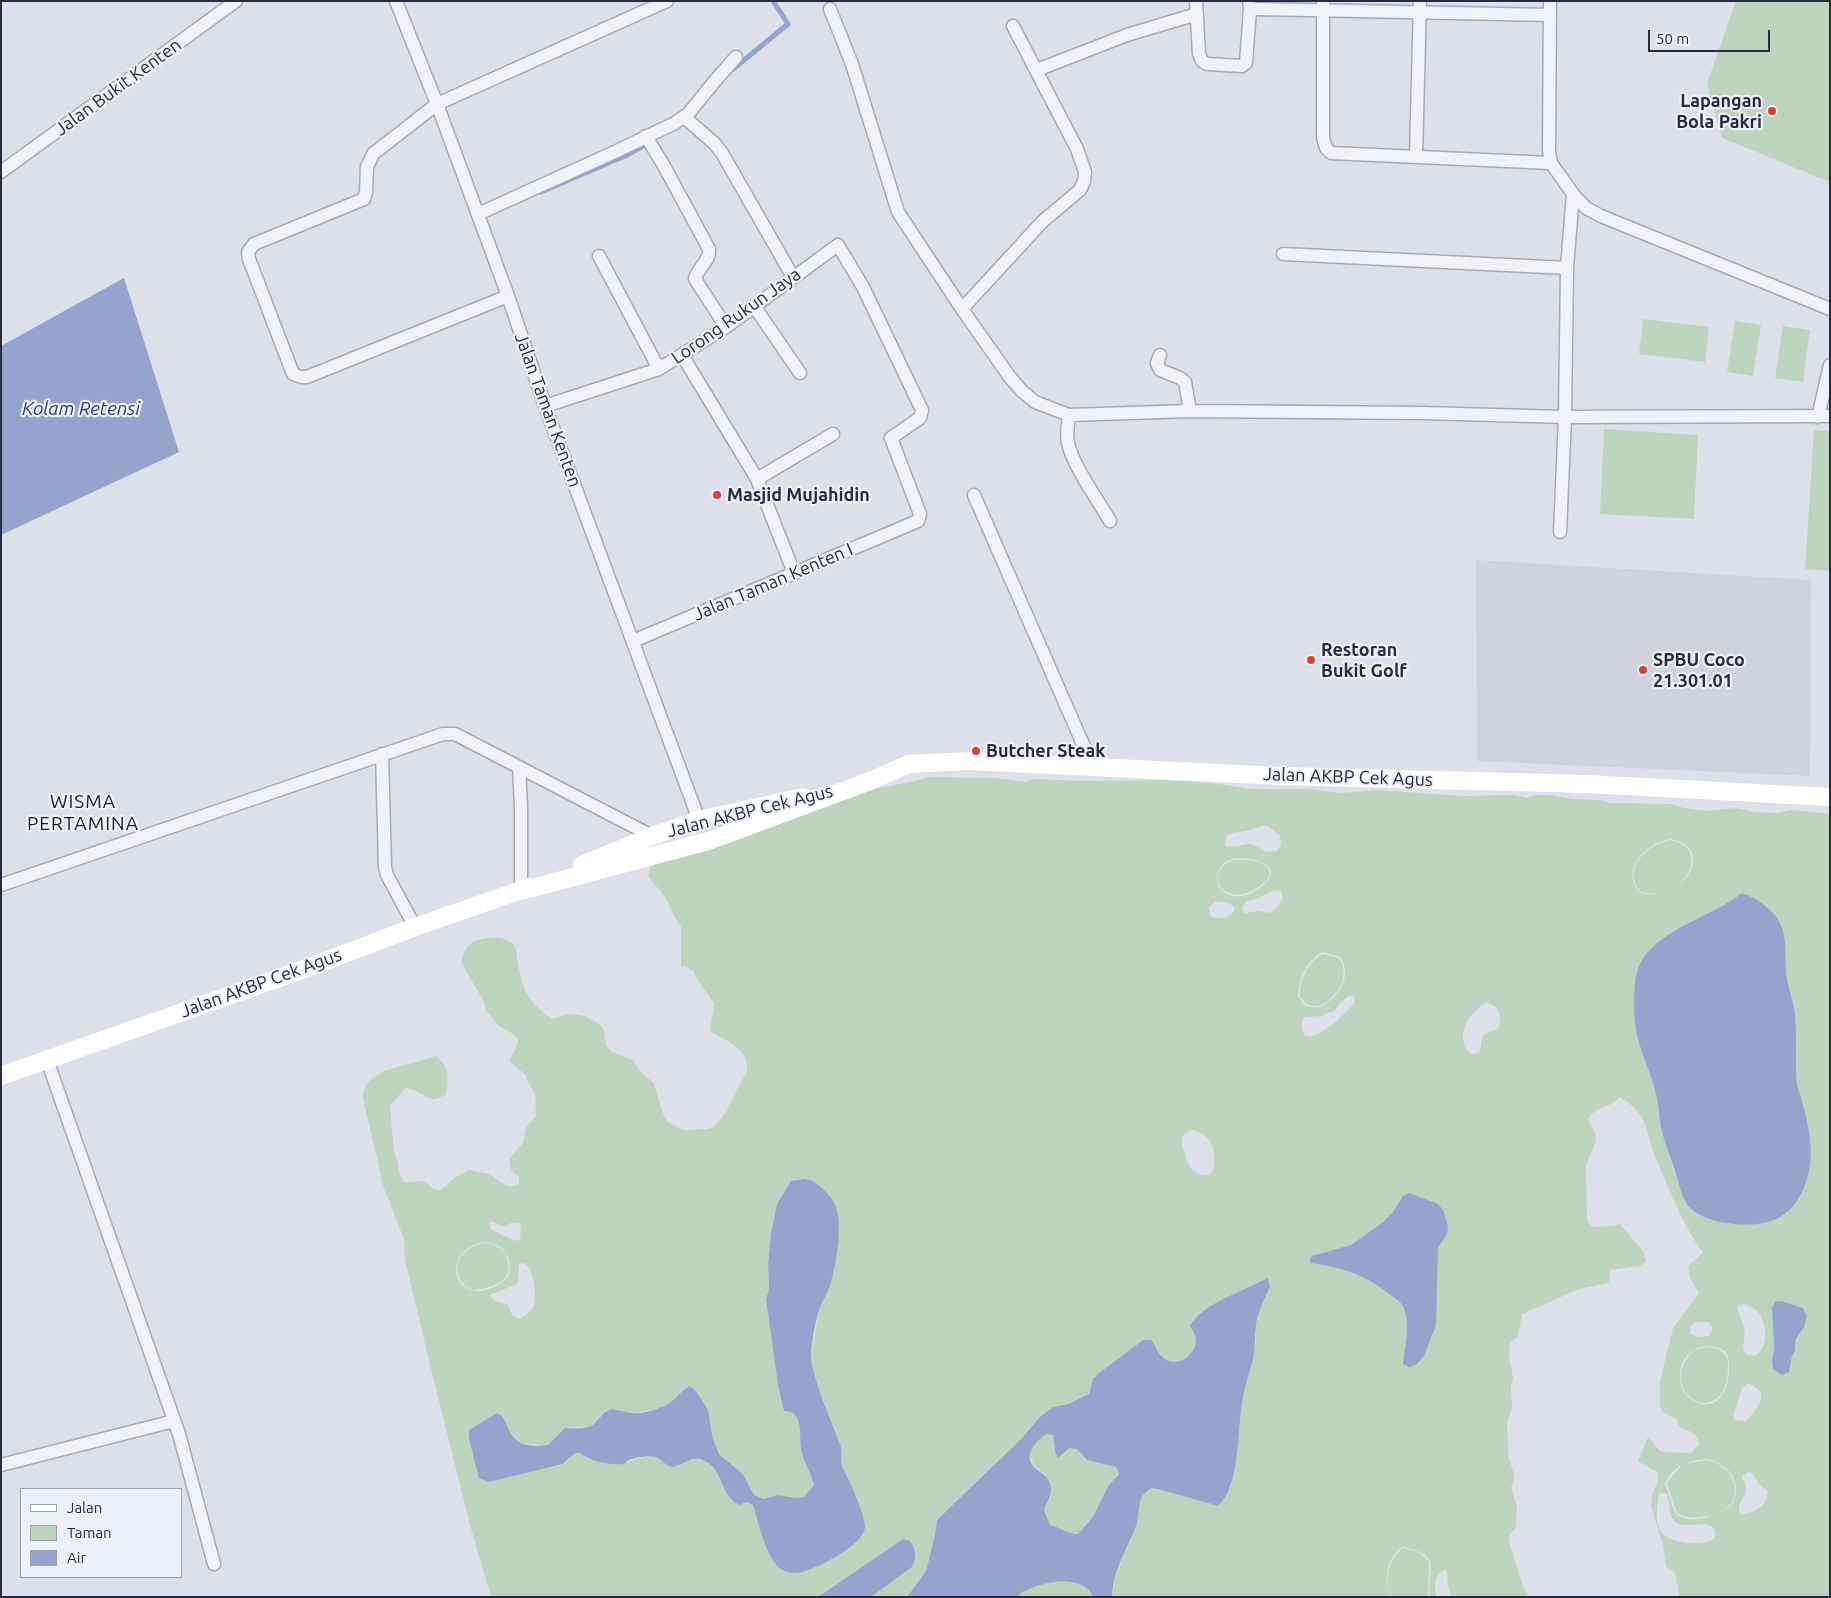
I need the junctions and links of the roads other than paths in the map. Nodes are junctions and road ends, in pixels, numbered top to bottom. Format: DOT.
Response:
graph roads {
  1 [pos="236,1"];
  2 [pos="396,1"];
  3 [pos="667,1"];
  4 [pos="1550,1"];
  5 [pos="1249,5"];
  6 [pos="1323,6"];
  7 [pos="1419,7"];
  8 [pos="1196,8"];
  9 [pos="830,9"];
  10 [pos="1550,15"];
  11 [pos="1013,26"];
  12 [pos="736,58"];
  13 [pos="1037,70"];
  14 [pos="437,104"];
  15 [pos="685,118"];
  16 [pos="646,136"];
  17 [pos="1416,157"];
  18 [pos="1551,163"];
  19 [pos="1,172"];
  20 [pos="1573,194"];
  21 [pos="478,214"];
  22 [pos="1283,254"];
  23 [pos="599,256"];
  24 [pos="1567,268"];
  25 [pos="792,277"];
  26 [pos="508,296"];
  27 [pos="754,306"];
  28 [pos="962,309"];
  29 [pos="1830,309"];
  30 [pos="726,327"];
  31 [pos="1160,354"];
  32 [pos="682,355"];
  33 [pos="1830,365"];
  34 [pos="658,369"];
  35 [pos="800,372"];
  36 [pos="545,406"];
  37 [pos="1190,411"];
  38 [pos="1068,416"];
  39 [pos="1824,416"];
  40 [pos="1566,417"];
  41 [pos="833,434"];
  42 [pos="756,479"];
  43 [pos="974,496"];
  44 [pos="1110,521"];
  45 [pos="914,523"];
  46 [pos="1560,532"];
  47 [pos="794,573"];
  48 [pos="633,641"];
  49 [pos="382,754"];
  50 [pos="519,766"];
  51 [pos="1093,767"];
  52 [pos="870,781"];
  53 [pos="1830,797"];
  54 [pos="699,820"];
  55 [pos="652,836"];
  56 [pos="1,885"];
  57 [pos="521,890"];
  58 [pos="415,927"];
  59 [pos="47,1060"];
  60 [pos="1,1076"];
  61 [pos="174,1421"];
  62 [pos="1,1465"];
  63 [pos="214,1564"];
  1 -- 19 [label="street, Jalan Bukit Kenten"];
  2 -- 14 [label="street, Jalan Taman Kenten"];
  3 -- 14 [label="street"];
  4 -- 10 [label="street"];
  5 -- 6 [label="street"];
  5 -- 8 [label="street"];
  6 -- 7 [label="street"];
  6 -- 17 [label="street"];
  7 -- 10 [label="street"];
  7 -- 17 [label="street"];
  8 -- 13 [label="street"];
  9 -- 28 [label="street"];
  10 -- 18 [label="street"];
  11 -- 13 [label="street"];
  12 -- 15 [label="street"];
  13 -- 28 [label="street"];
  14 -- 21 [label="street, Jalan Taman Kenten"];
  14 -- 26 [label="street"];
  15 -- 16 [label="street"];
  15 -- 25 [label="street"];
  16 -- 21 [label="street"];
  16 -- 30 [label="street"];
  17 -- 18 [label="street"];
  18 -- 20 [label="street"];
  20 -- 24 [label="street"];
  20 -- 29 [label="street"];
  21 -- 26 [label="street, Jalan Taman Kenten"];
  22 -- 24 [label="street"];
  23 -- 34 [label="street"];
  24 -- 40 [label="street"];
  25 -- 27 [label="street, Lorong Rukun Jaya"];
  25 -- 45 [label="street, Lorong Rukun Jaya"];
  26 -- 36 [label="street, Jalan Taman Kenten"];
  27 -- 30 [label="street, Lorong Rukun Jaya"];
  27 -- 35 [label="street"];
  28 -- 38 [label="street"];
  30 -- 32 [label="street, Lorong Rukun Jaya"];
  31 -- 37 [label="street"];
  32 -- 34 [label="street, Lorong Rukun Jaya"];
  32 -- 42 [label="street"];
  33 -- 39 [label="street"];
  34 -- 36 [label="street, Lorong Rukun Jaya"];
  36 -- 48 [label="street, Jalan Taman Kenten"];
  37 -- 38 [label="street"];
  37 -- 40 [label="street"];
  38 -- 44 [label="street"];
  39 -- 40 [label="street"];
  40 -- 46 [label="street"];
  41 -- 42 [label="street"];
  42 -- 47 [label="street"];
  43 -- 51 [label="street"];
  45 -- 47 [label="street, Jalan Taman Kenten I"];
  47 -- 48 [label="street, Jalan Taman Kenten I"];
  48 -- 54 [label="street, Jalan Taman Kenten"];
  49 -- 50 [label="street"];
  49 -- 56 [label="street"];
  49 -- 58 [label="street"];
  50 -- 55 [label="street"];
  50 -- 57 [label="street"];
  51 -- 52 [label="main road, Jalan AKBP Cek Agus"];
  51 -- 53 [label="main road, Jalan AKBP Cek Agus"];
  52 -- 54 [label="main road, Jalan AKBP Cek Agus"];
  52 -- 57 [label="main road, Jalan AKBP Cek Agus"];
  54 -- 55 [label="main road, Jalan AKBP Cek Agus"];
  55 -- 57 [label="main road, Jalan AKBP Cek Agus"];
  57 -- 58 [label="main road, Jalan AKBP Cek Agus"];
  58 -- 59 [label="main road, Jalan AKBP Cek Agus"];
  59 -- 60 [label="main road, Jalan AKBP Cek Agus"];
  59 -- 61 [label="street"];
  61 -- 62 [label="street"];
  61 -- 63 [label="street"];
}
